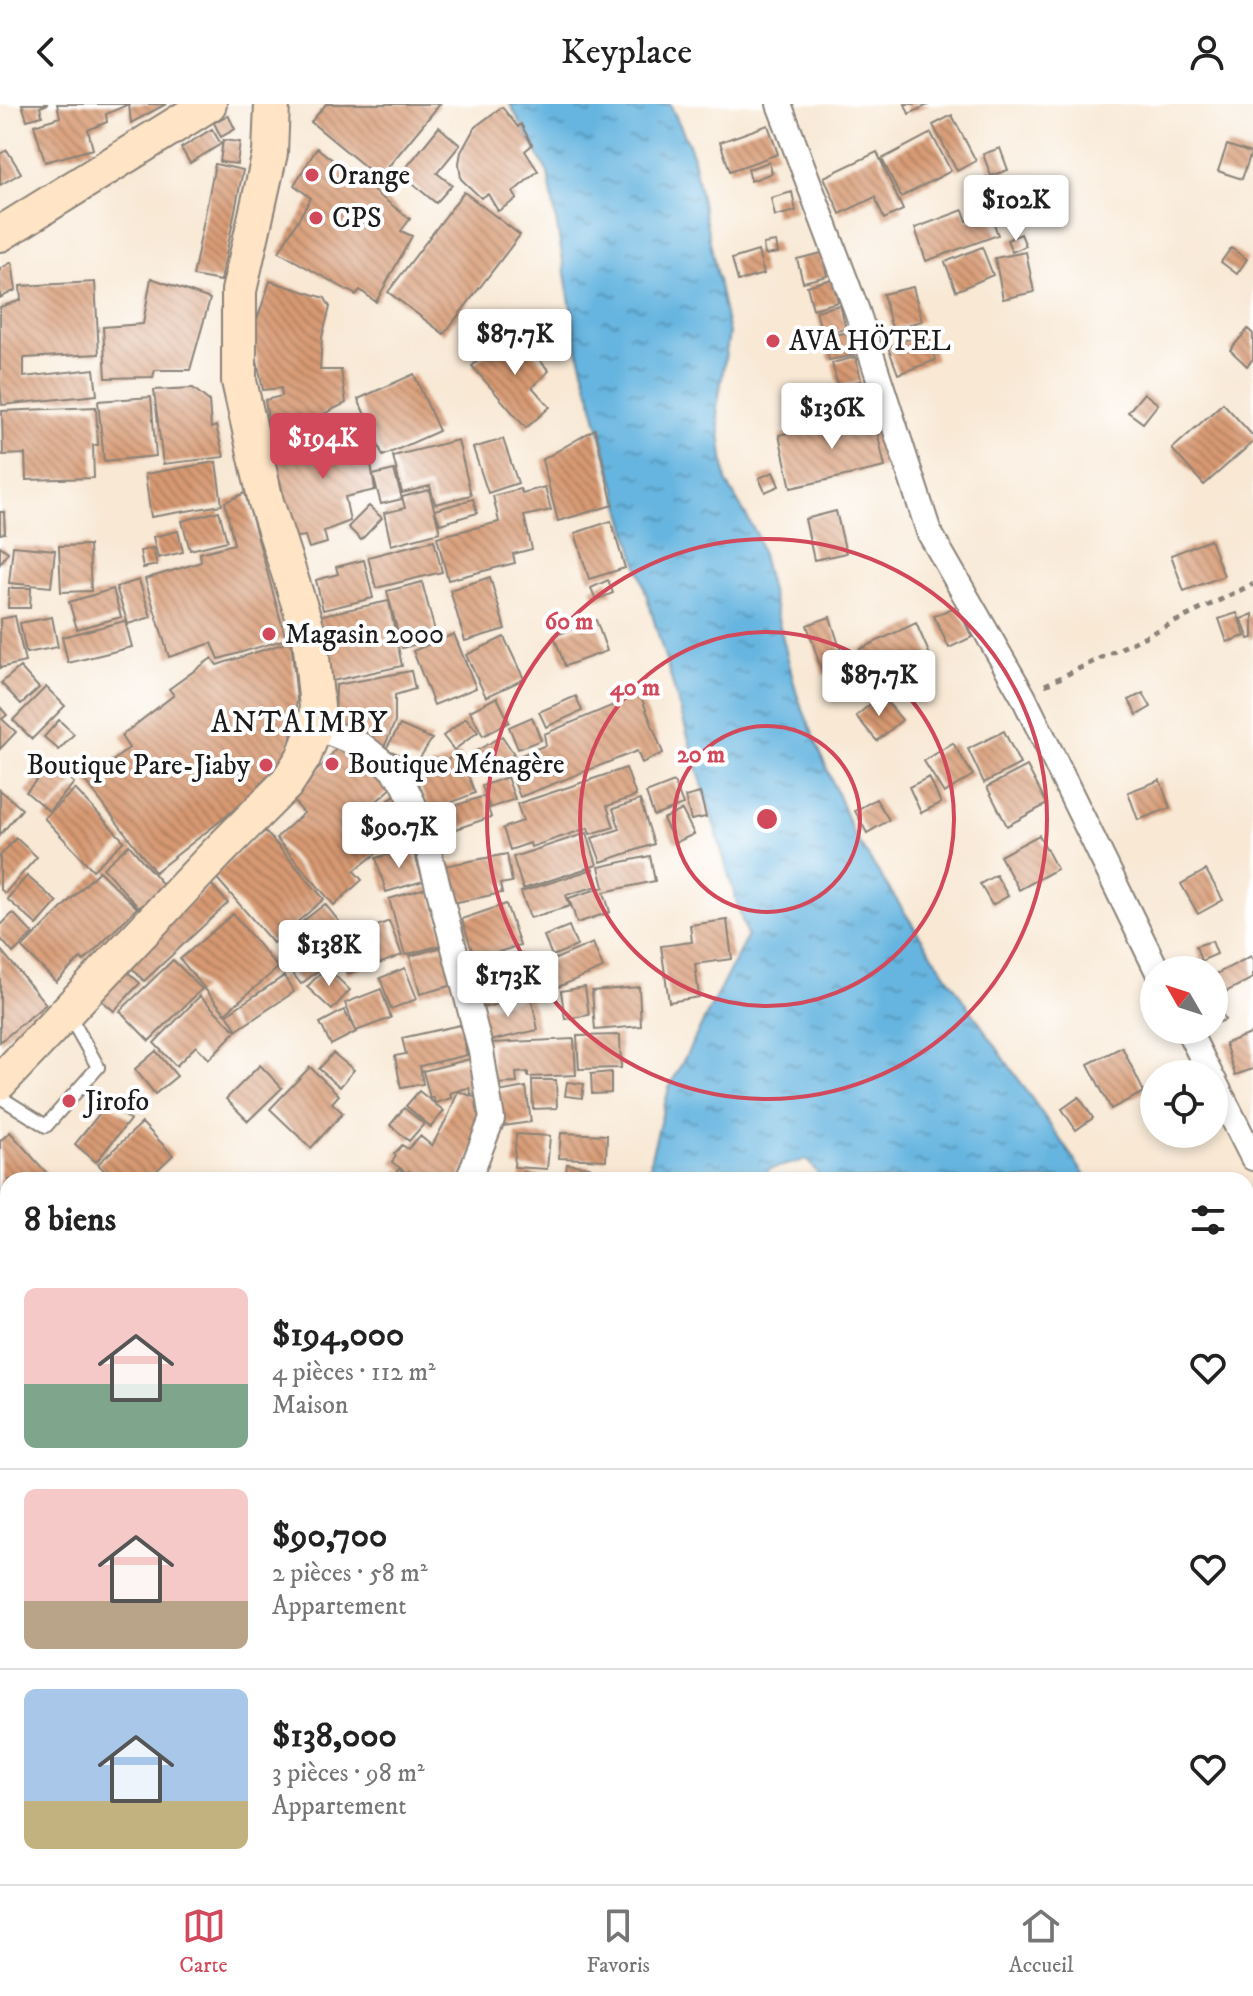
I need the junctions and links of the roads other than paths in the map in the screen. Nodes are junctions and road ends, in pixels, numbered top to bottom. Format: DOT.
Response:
graph roads {
  1 [pos="209,104"];
  2 [pos="272,104"];
  3 [pos="779,104"];
  4 [pos="0,234"];
  5 [pos="315,727"];
  6 [pos="1150,956"];
  7 [pos="67,1011"];
  8 [pos="0,1082"];
  9 [pos="0,1097"];
  10 [pos="1228,1109"];
  11 [pos="1253,1158"];
  12 [pos="471,1172"];
  1 -- 4 [label="street"];
  2 -- 5 [label="street"];
  3 -- 6 [label="street"];
  5 -- 7 [label="street"];
  5 -- 12 [label="street"];
  7 -- 8 [label="street"];
  7 -- 9 [label="lane"];
  10 -- 11 [label="street"];
}
